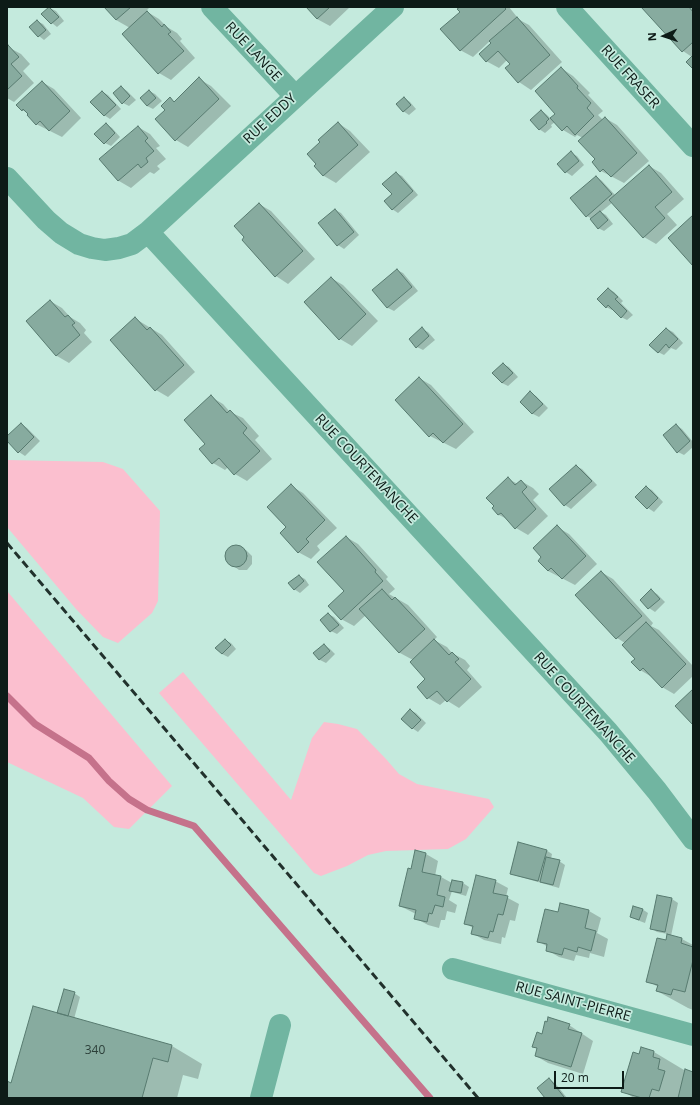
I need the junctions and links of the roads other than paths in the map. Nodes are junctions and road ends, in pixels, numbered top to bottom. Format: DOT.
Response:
graph roads {
  1 [pos="212,7"];
  2 [pos="393,7"];
  3 [pos="567,7"];
  4 [pos="294,96"];
  5 [pos="693,146"];
  6 [pos="7,178"];
  7 [pos="148,232"];
  8 [pos="693,839"];
  9 [pos="453,969"];
  10 [pos="280,1025"];
  11 [pos="693,1035"];
  12 [pos="261,1098"];
  1 -- 4 [label="street, RUE LANGE"];
  2 -- 4 [label="street, RUE EDDY"];
  3 -- 5 [label="street, RUE FRASER"];
  4 -- 7 [label="street, RUE EDDY"];
  6 -- 7 [label="street"];
  7 -- 8 [label="street, RUE COURTEMANCHE"];
  9 -- 11 [label="street, RUE SAINT-PIERRE"];
  10 -- 12 [label="street"];
}
